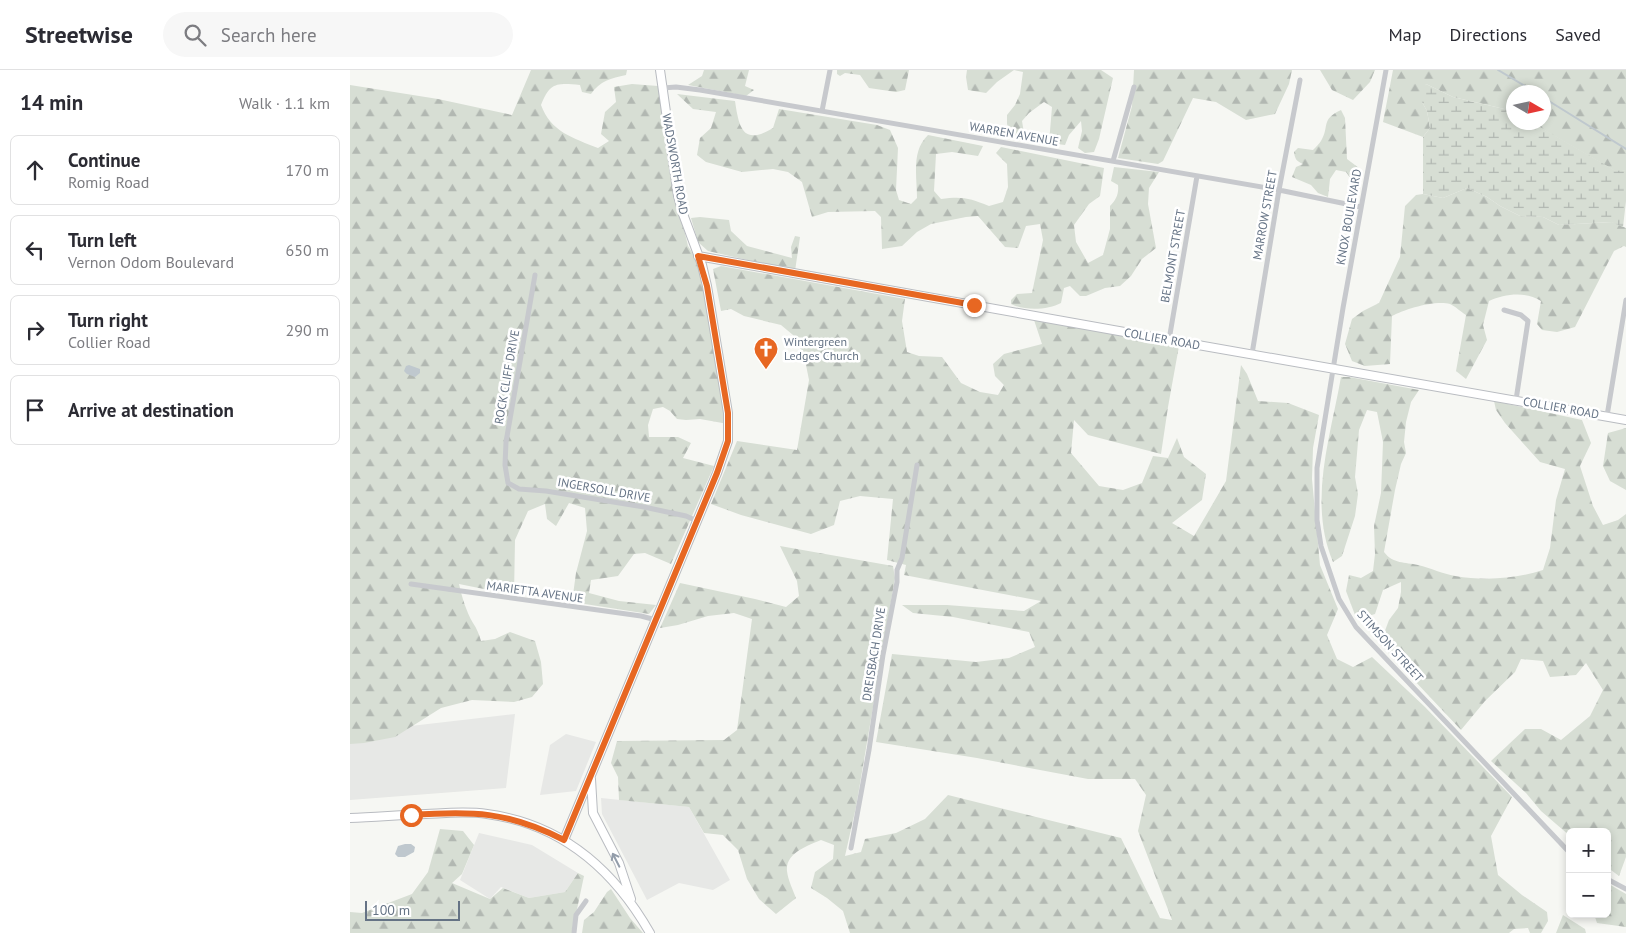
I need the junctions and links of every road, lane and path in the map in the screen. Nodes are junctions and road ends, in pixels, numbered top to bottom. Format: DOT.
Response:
graph roads {
  1 [pos="660,70"];
  2 [pos="830,70"];
  3 [pos="1386,70"];
  4 [pos="1300,80"];
  5 [pos="1134,87"];
  6 [pos="663,88"];
  7 [pos="822,111"];
  8 [pos="1113,162"];
  9 [pos="1197,176"];
  10 [pos="1279,190"];
  11 [pos="1361,207"];
  12 [pos="698,256"];
  13 [pos="535,275"];
  14 [pos="1626,300"];
  15 [pos="1504,310"];
  16 [pos="1169,340"];
  17 [pos="1252,354"];
  18 [pos="1333,368"];
  19 [pos="1516,400"];
  20 [pos="1607,416"];
  21 [pos="1626,420"];
  22 [pos="916,465"];
  23 [pos="508,483"];
  24 [pos="697,521"];
  25 [pos="411,584"];
  26 [pos="656,620"];
  27 [pos="591,774"];
  28 [pos="350,818"];
  29 [pos="564,840"];
  30 [pos="851,848"];
  31 [pos="1566,849"];
  32 [pos="1611,881"];
  33 [pos="1626,889"];
  34 [pos="586,901"];
  35 [pos="633,905"];
  36 [pos="574,933"];
  37 [pos="650,933"];
  1 -- 6 [label="street, WADSWORTH ROAD"];
  2 -- 7 [label="street"];
  3 -- 11 [label="street, KNOX BOULEVARD"];
  4 -- 10 [label="street, MARROW STREET"];
  5 -- 8 [label="street"];
  6 -- 7 [label="street, WARREN AVENUE"];
  6 -- 12 [label="street, WADSWORTH ROAD"];
  7 -- 8 [label="street, WARREN AVENUE"];
  8 -- 9 [label="street, WARREN AVENUE"];
  9 -- 10 [label="street, WARREN AVENUE"];
  9 -- 16 [label="street, BELMONT STREET"];
  10 -- 11 [label="street, WARREN AVENUE"];
  10 -- 17 [label="street, MARROW STREET"];
  11 -- 18 [label="street, KNOX BOULEVARD"];
  12 -- 16 [label="street, COLLIER ROAD"];
  12 -- 24 [label="street, WADSWORTH ROAD"];
  13 -- 23 [label="street, ROCK CLIFF DRIVE"];
  14 -- 20 [label="street"];
  15 -- 19 [label="street"];
  16 -- 17 [label="street, COLLIER ROAD"];
  17 -- 18 [label="street, COLLIER ROAD"];
  18 -- 19 [label="street, COLLIER ROAD"];
  18 -- 31 [label="street, STIMSON STREET"];
  19 -- 20 [label="street, COLLIER ROAD"];
  20 -- 21 [label="street, COLLIER ROAD"];
  22 -- 30 [label="street, DREISBACH DRIVE"];
  23 -- 24 [label="street, INGERSOLL DRIVE"];
  24 -- 26 [label="street, WADSWORTH ROAD"];
  25 -- 26 [label="street, MARIETTA AVENUE"];
  26 -- 27 [label="street, WADSWORTH ROAD"];
  27 -- 29 [label="street, WADSWORTH ROAD"];
  35 -- 27 [label="street, one-way"];
  28 -- 29 [label="street"];
  29 -- 35 [label="street"];
  32 -- 33 [label="street"];
  34 -- 36 [label="street"];
  35 -- 37 [label="street"];
}
